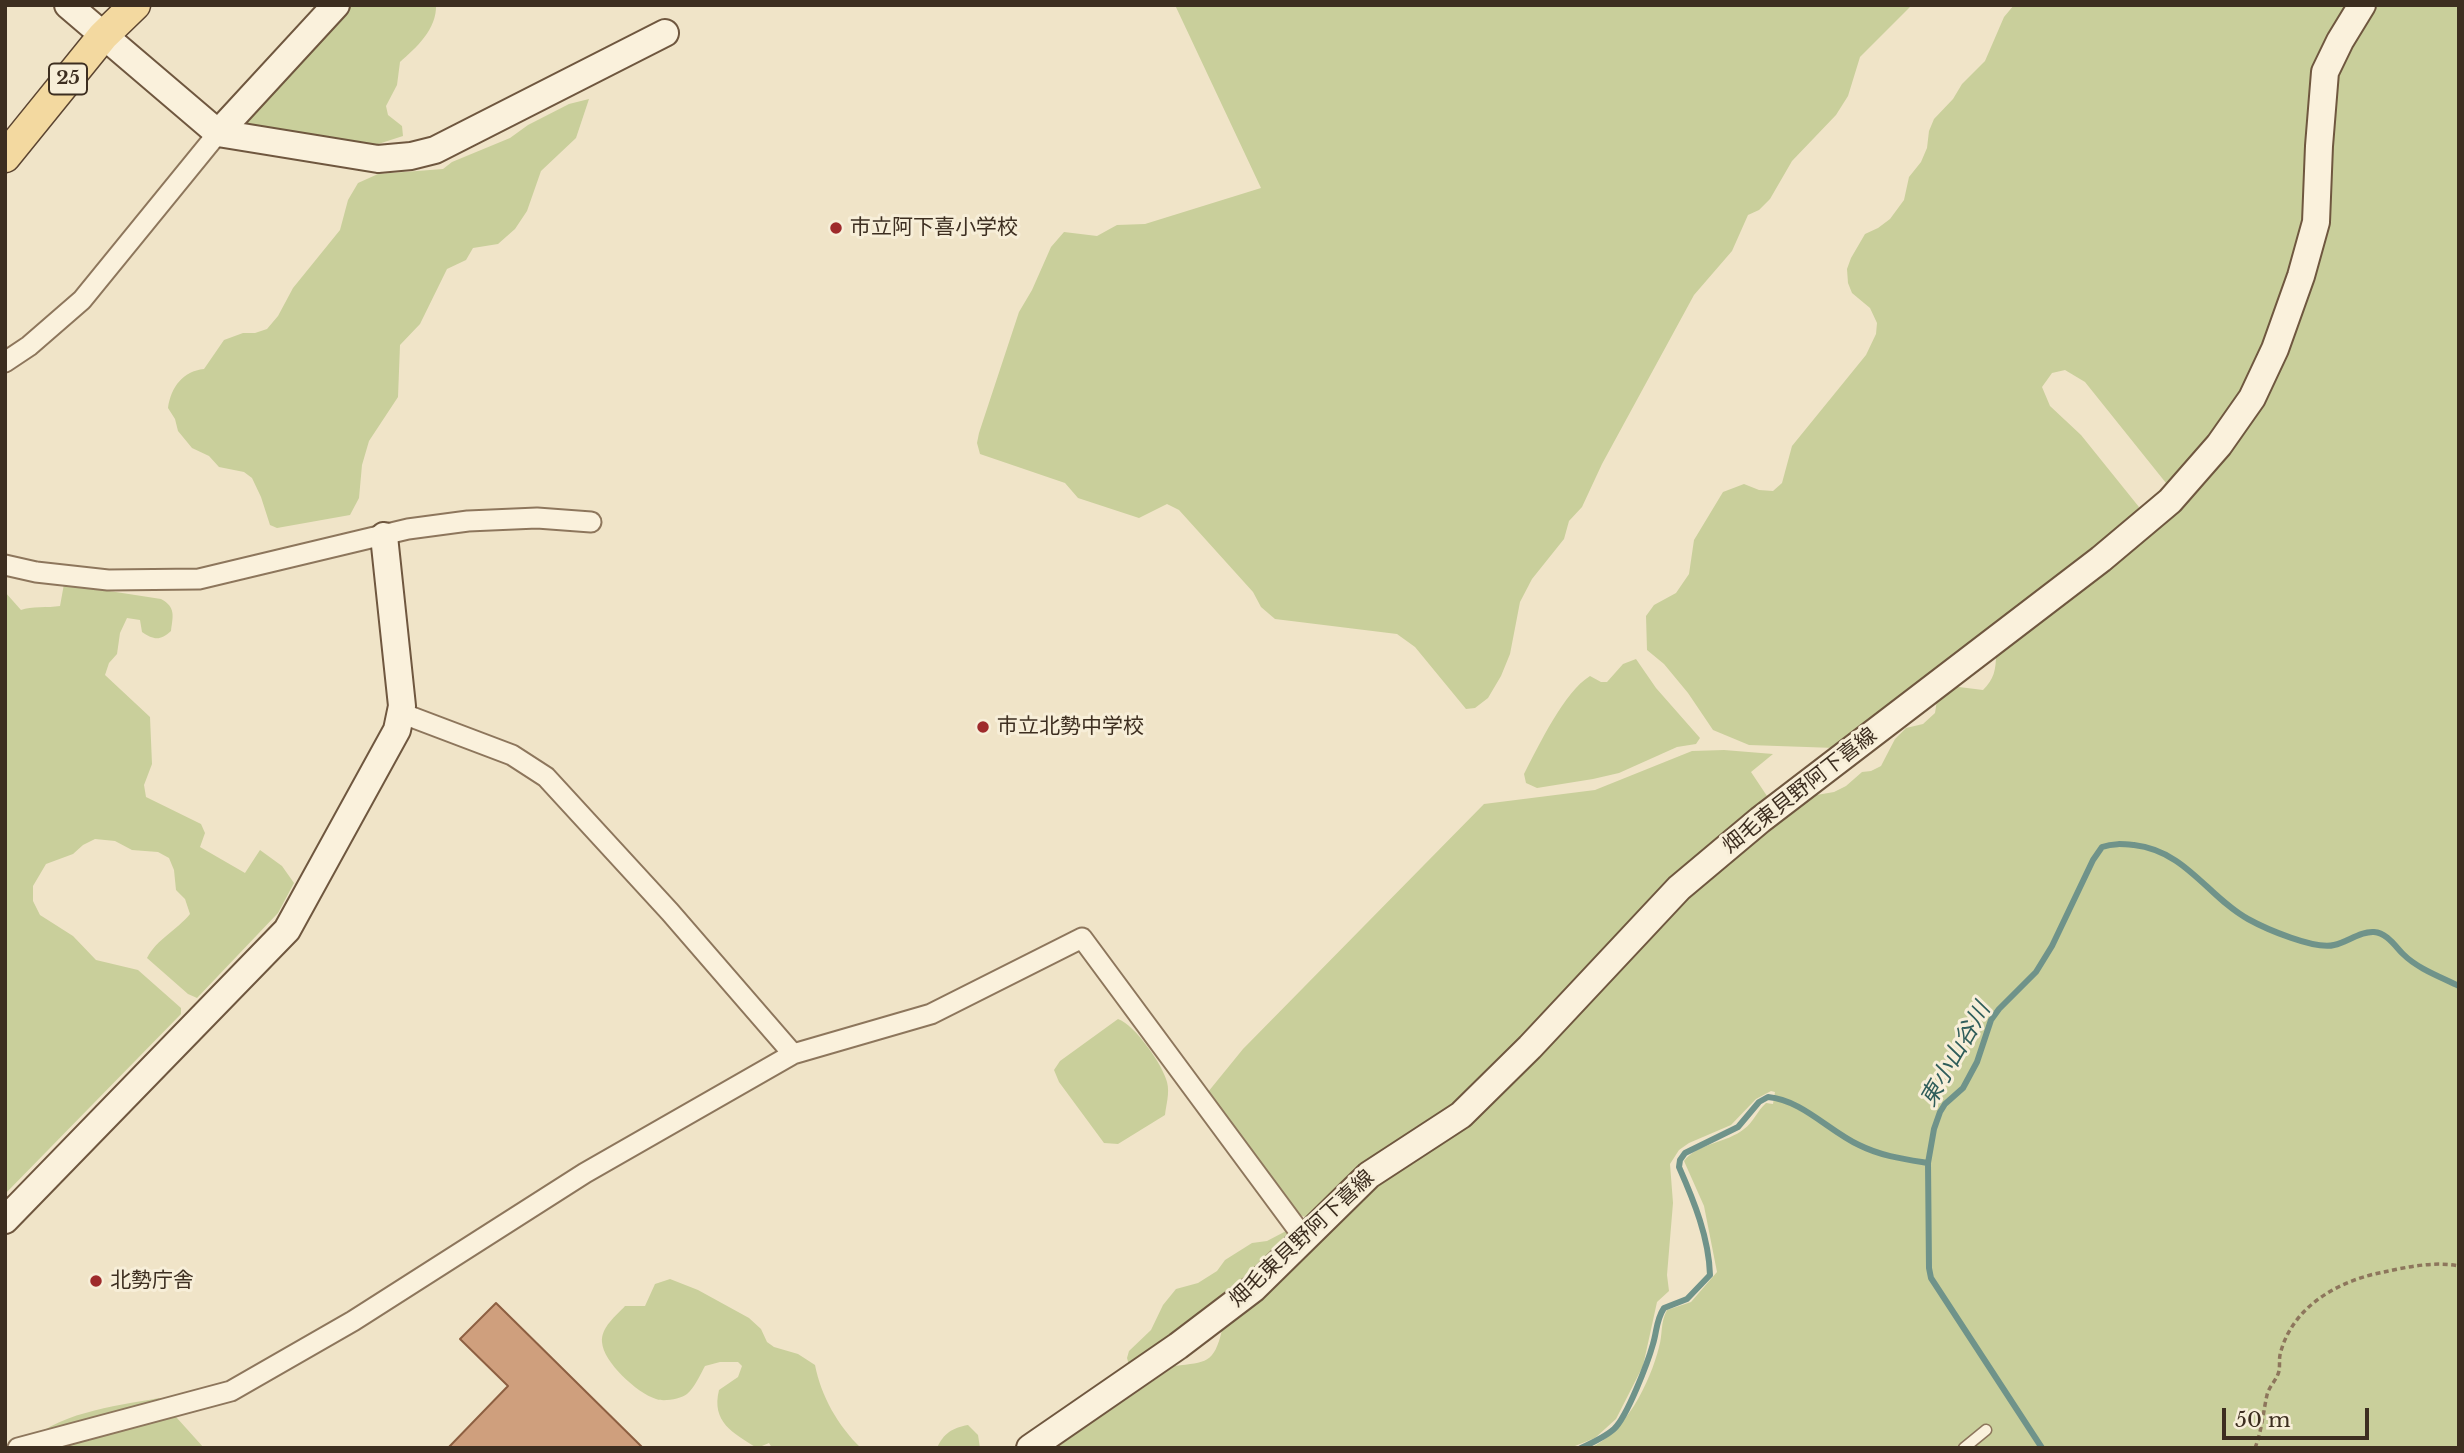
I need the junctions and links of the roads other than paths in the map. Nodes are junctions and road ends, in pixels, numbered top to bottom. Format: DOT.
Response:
graph roads {
  1 [pos="68,5"];
  2 [pos="135,5"];
  3 [pos="335,5"];
  4 [pos="2362,5"];
  5 [pos="665,33"];
  6 [pos="103,36"];
  7 [pos="218,134"];
  8 [pos="5,157"];
  9 [pos="5,362"];
  10 [pos="591,522"];
  11 [pos="384,536"];
  12 [pos="5,565"];
  13 [pos="401,713"];
  14 [pos="793,1054"];
  15 [pos="5,1220"];
  16 [pos="1304,1238"];
  17 [pos="1986,1430"];
  18 [pos="18,1448"];
  19 [pos="1030,1448"];
  20 [pos="1964,1448"];
  1 -- 6 [label="main road"];
  2 -- 6 [label="main road, 25"];
  3 -- 7 [label="main road"];
  4 -- 16 [label="main road, 畑毛東貝野阿下喜線"];
  5 -- 7 [label="main road"];
  6 -- 7 [label="main road"];
  6 -- 8 [label="main road, 25"];
  7 -- 9 [label="street"];
  10 -- 11 [label="street"];
  11 -- 12 [label="street"];
  11 -- 13 [label="main road"];
  13 -- 14 [label="street"];
  13 -- 15 [label="main road"];
  14 -- 16 [label="street"];
  14 -- 18 [label="street"];
  16 -- 19 [label="main road, 畑毛東貝野阿下喜線"];
  17 -- 20 [label="lane"];
}
